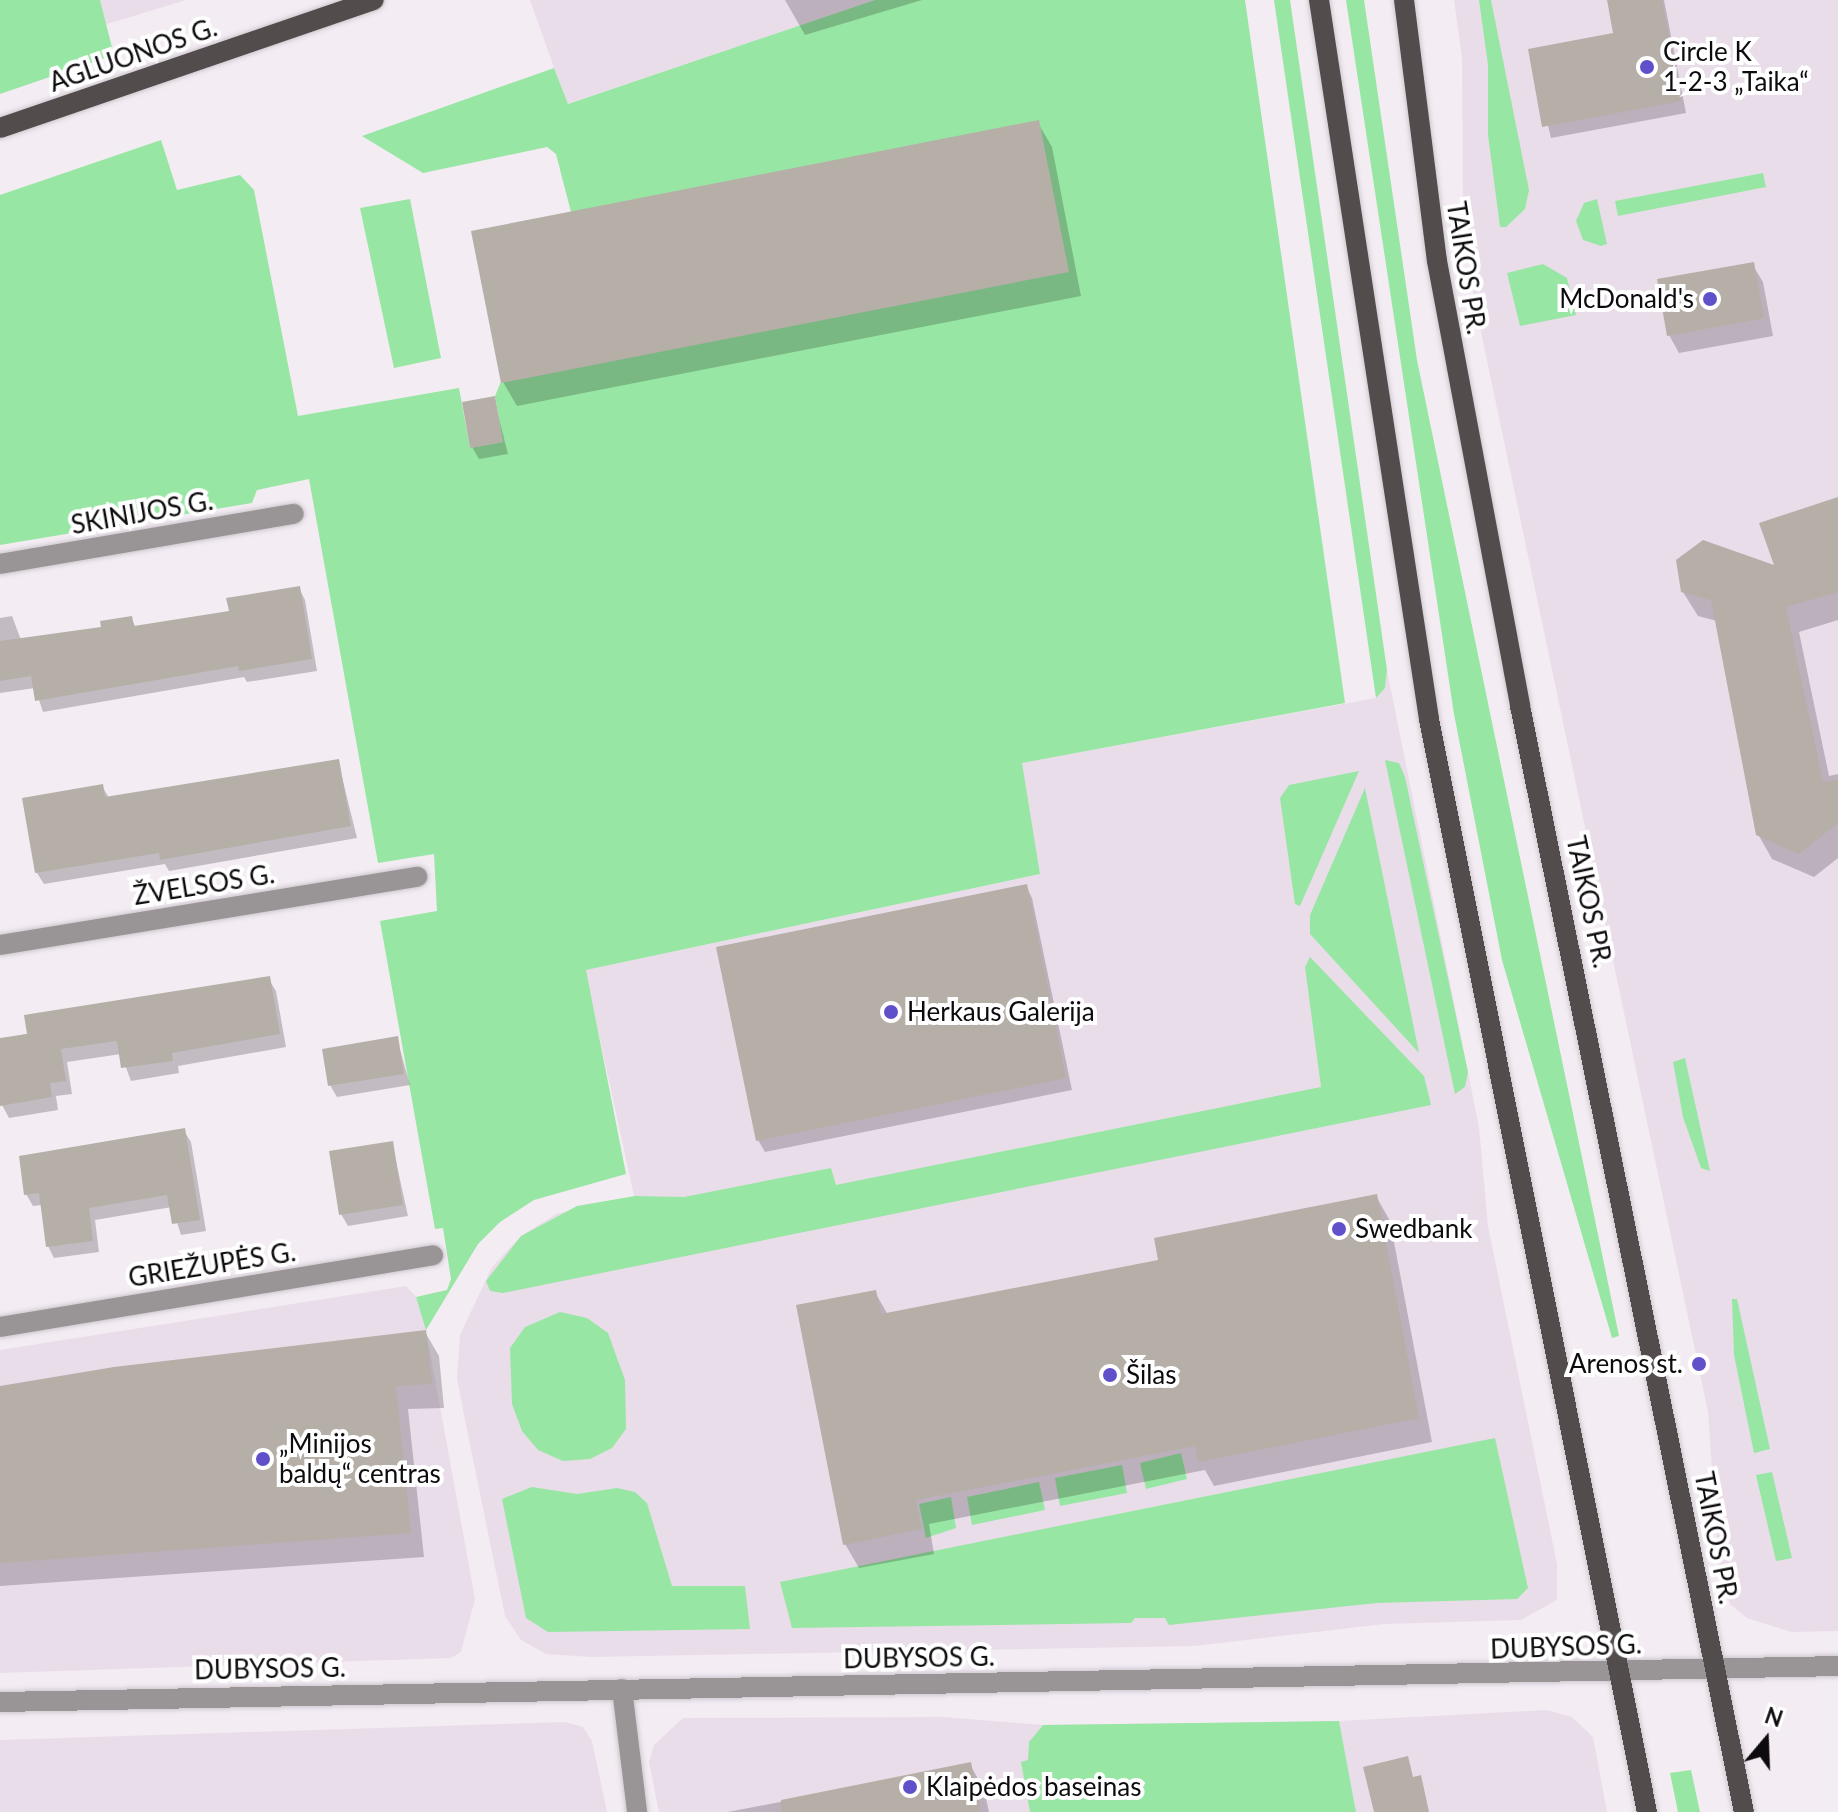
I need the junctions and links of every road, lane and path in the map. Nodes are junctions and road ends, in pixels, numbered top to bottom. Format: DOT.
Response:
graph roads {
  1 [pos="374,0"];
  2 [pos="1319,0"];
  3 [pos="1404,0"];
  4 [pos="0,128"];
  5 [pos="294,514"];
  6 [pos="0,564"];
  7 [pos="417,877"];
  8 [pos="0,945"];
  9 [pos="433,1255"];
  10 [pos="0,1327"];
  11 [pos="1838,1666"];
  12 [pos="1715,1668"];
  13 [pos="1620,1672"];
  14 [pos="622,1689"];
  15 [pos="0,1702"];
  16 [pos="637,1812"];
  17 [pos="1647,1812"];
  18 [pos="1744,1812"];
  1 -- 4 [label="main road, AGLUONOS G."];
  2 -- 13 [label="main road"];
  3 -- 12 [label="main road, TAIKOS PR."];
  5 -- 6 [label="street, SKINIJOS G."];
  7 -- 8 [label="street, ŽVELSOS G."];
  9 -- 10 [label="street, GRIEŽUPĖS G."];
  11 -- 12 [label="street, DUBYSOS G."];
  12 -- 13 [label="street, DUBYSOS G."];
  12 -- 18 [label="main road, TAIKOS PR."];
  13 -- 14 [label="street, DUBYSOS G."];
  13 -- 17 [label="main road"];
  14 -- 15 [label="street, DUBYSOS G."];
  14 -- 16 [label="street"];
}
